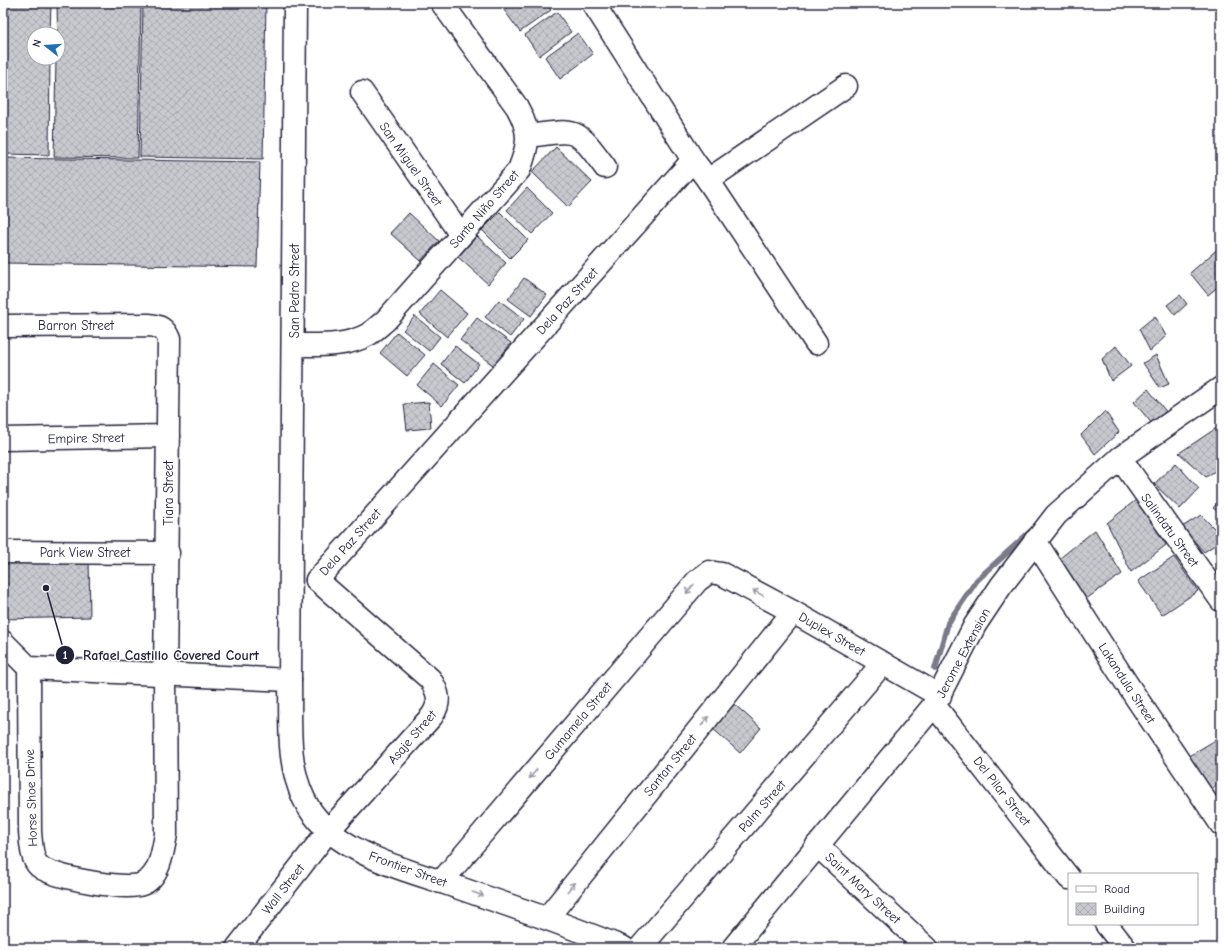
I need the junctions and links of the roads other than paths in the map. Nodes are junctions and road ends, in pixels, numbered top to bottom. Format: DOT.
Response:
graph roads {
  1 [pos="296,3"];
  2 [pos="442,3"];
  3 [pos="593,3"];
  4 [pos="846,86"];
  5 [pos="362,92"];
  6 [pos="528,136"];
  7 [pos="693,160"];
  8 [pos="605,167"];
  9 [pos="708,180"];
  10 [pos="461,236"];
  11 [pos="149,325"];
  12 [pos="3,326"];
  13 [pos="816,343"];
  14 [pos="294,345"];
  15 [pos="1220,389"];
  16 [pos="168,436"];
  17 [pos="3,439"];
  18 [pos="1122,461"];
  19 [pos="1036,540"];
  20 [pos="3,552"];
  21 [pos="168,553"];
  22 [pos="722,574"];
  23 [pos="291,580"];
  24 [pos="316,580"];
  25 [pos="1221,600"];
  26 [pos="793,612"];
  27 [pos="3,642"];
  28 [pos="884,664"];
  29 [pos="30,668"];
  30 [pos="165,674"];
  31 [pos="290,680"];
  32 [pos="937,701"];
  33 [pos="1221,824"];
  34 [pos="329,830"];
  35 [pos="817,845"];
  36 [pos="1068,877"];
  37 [pos="441,882"];
  38 [pos="547,918"];
  39 [pos="1107,925"];
  40 [pos="237,948"];
  41 [pos="624,948"];
  42 [pos="640,948"];
  43 [pos="733,948"];
  44 [pos="927,948"];
  45 [pos="1125,948"];
  1 -- 14 [label="street, San Pedro Street"];
  2 -- 6 [label="street, Santo Niño Street"];
  3 -- 7 [label="street"];
  4 -- 9 [label="street"];
  5 -- 10 [label="street, San Miguel Street"];
  6 -- 8 [label="street"];
  6 -- 10 [label="street, Santo Niño Street"];
  7 -- 9 [label="street"];
  7 -- 24 [label="street, Dela Paz Street"];
  9 -- 13 [label="street"];
  10 -- 14 [label="street, Santo Niño Street"];
  11 -- 12 [label="street, Barron Street"];
  11 -- 16 [label="street, Tiara Street"];
  14 -- 23 [label="street, San Pedro Street"];
  15 -- 18 [label="street, Jerome Extension"];
  16 -- 17 [label="street, Empire Street"];
  16 -- 21 [label="street, Tiara Street"];
  18 -- 19 [label="street, Jerome Extension"];
  18 -- 25 [label="street, Salindatu Street"];
  19 -- 32 [label="street, Jerome Extension"];
  19 -- 33 [label="street, Lakandula Street"];
  20 -- 21 [label="street, Park View Street"];
  21 -- 30 [label="street, Tiara Street"];
  26 -- 22 [label="street, Duplex Street, one-way"];
  22 -- 37 [label="street, Gumamela Street, one-way"];
  23 -- 24 [label="street"];
  23 -- 31 [label="street, Frontier Street"];
  24 -- 34 [label="street, Asaje Street"];
  26 -- 28 [label="street, Duplex Street"];
  38 -- 26 [label="street, Santan Street, one-way"];
  27 -- 29 [label="street"];
  28 -- 32 [label="street, Duplex Street"];
  28 -- 42 [label="street, Palm Street"];
  29 -- 30 [label="street"];
  29 -- 30 [label="street, Horse Shoe Drive"];
  30 -- 31 [label="street"];
  31 -- 34 [label="street, Frontier Street"];
  32 -- 35 [label="street, Jerome Extension"];
  32 -- 36 [label="street, Del Pilar Street"];
  34 -- 37 [label="street, Frontier Street"];
  34 -- 40 [label="street, Wall Street"];
  35 -- 43 [label="street, Jerome Extension"];
  35 -- 44 [label="street, Saint Mary Street"];
  37 -- 38 [label="street, Frontier Street, one-way"];
  38 -- 41 [label="street, Frontier Street"];
  39 -- 45 [label="street"];
}
